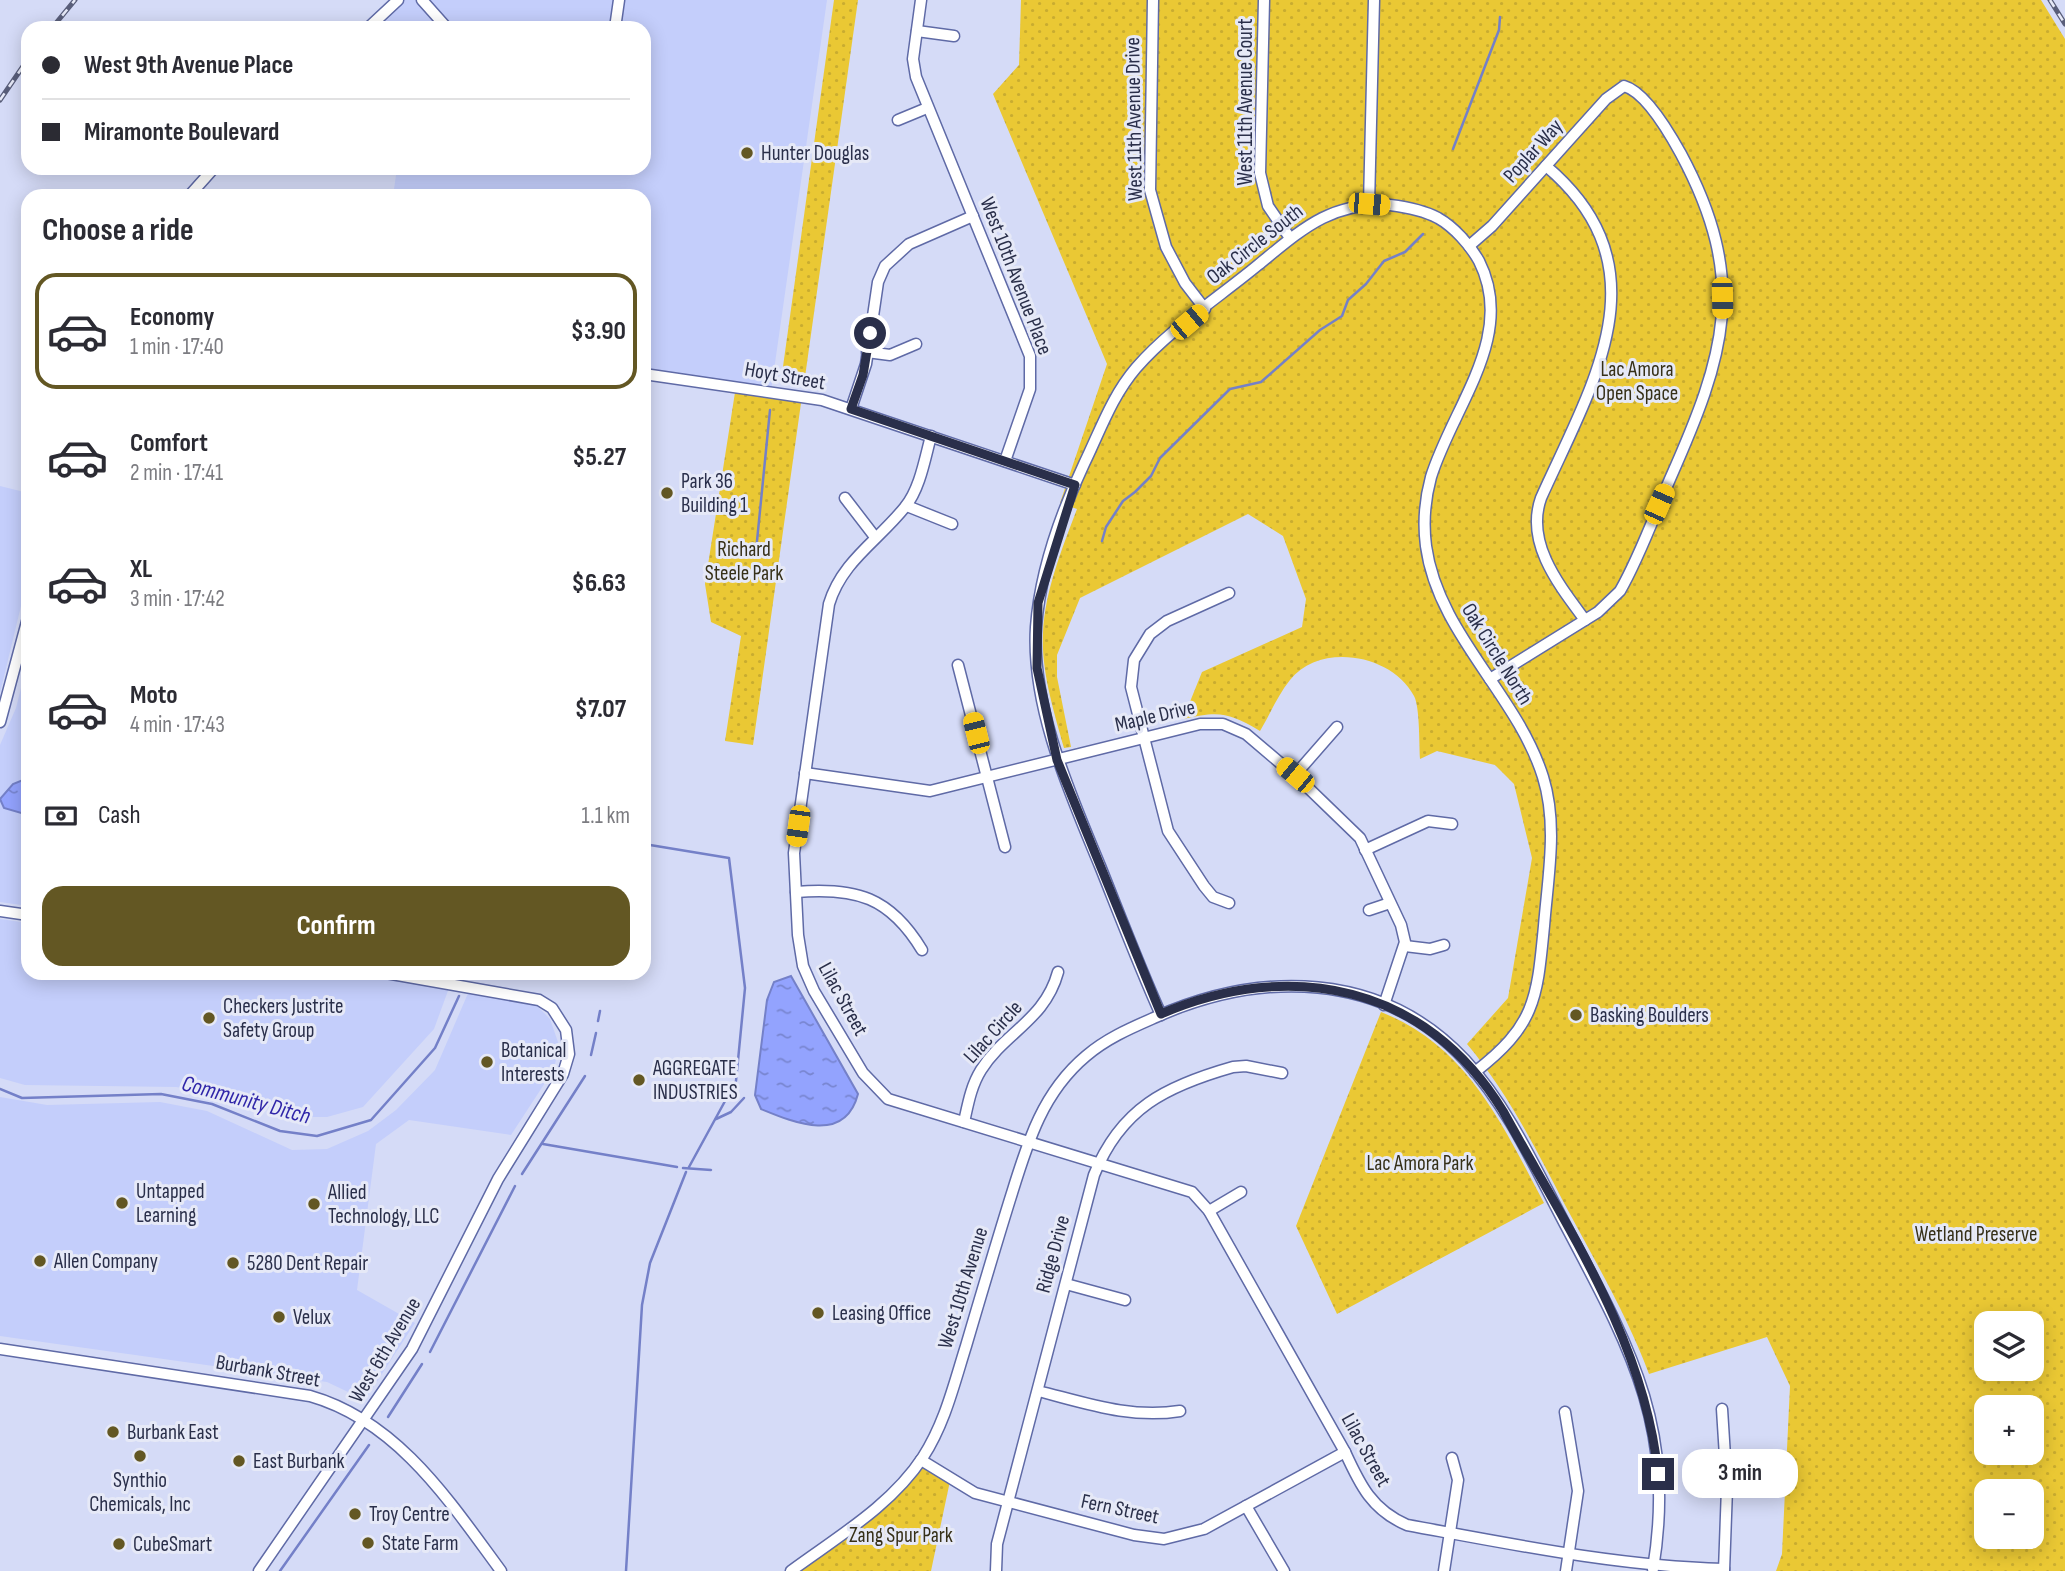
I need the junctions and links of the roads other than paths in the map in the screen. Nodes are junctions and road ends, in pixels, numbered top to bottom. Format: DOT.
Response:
graph roads {
  1 [pos="398,0"];
  2 [pos="422,0"];
  3 [pos="619,0"];
  4 [pos="921,0"];
  5 [pos="1153,0"];
  6 [pos="1264,0"];
  7 [pos="1374,0"];
  8 [pos="376,21"];
  9 [pos="441,21"];
  10 [pos="616,21"];
  11 [pos="917,31"];
  12 [pos="954,36"];
  13 [pos="927,108"];
  14 [pos="898,120"];
  15 [pos="1546,166"];
  16 [pos="208,175"];
  17 [pos="195,189"];
  18 [pos="1369,204"];
  19 [pos="973,216"];
  20 [pos="1290,238"];
  21 [pos="1469,246"];
  22 [pos="1205,309"];
  23 [pos="916,344"];
  24 [pos="867,352"];
  25 [pos="651,375"];
  26 [pos="851,409"];
  27 [pos="931,436"];
  28 [pos="1005,461"];
  29 [pos="1075,485"];
  30 [pos="845,498"];
  31 [pos="907,506"];
  32 [pos="951,524"];
  33 [pos="876,537"];
  34 [pos="1229,593"];
  35 [pos="1585,620"];
  36 [pos="21,644"];
  37 [pos="958,665"];
  38 [pos="1490,679"];
  39 [pos="0,722"];
  40 [pos="1337,727"];
  41 [pos="1144,738"];
  42 [pos="1057,760"];
  43 [pos="805,773"];
  44 [pos="1295,775"];
  45 [pos="988,778"];
  46 [pos="1452,824"];
  47 [pos="1005,847"];
  48 [pos="1365,849"];
  49 [pos="796,892"];
  50 [pos="1229,903"];
  51 [pos="1390,903"];
  52 [pos="1369,910"];
  53 [pos="0,911"];
  54 [pos="21,914"];
  55 [pos="1444,945"];
  56 [pos="1405,946"];
  57 [pos="922,950"];
  58 [pos="1058,972"];
  59 [pos="432,980"];
  60 [pos="1384,1005"];
  61 [pos="1161,1014"];
  62 [pos="1475,1072"];
  63 [pos="1282,1073"];
  64 [pos="964,1122"];
  65 [pos="1028,1141"];
  66 [pos="1098,1165"];
  67 [pos="1241,1192"];
  68 [pos="1209,1211"];
  69 [pos="1066,1284"];
  70 [pos="1125,1300"];
  71 [pos="0,1349"];
  72 [pos="1038,1391"];
  73 [pos="1721,1409"];
  74 [pos="1180,1410"];
  75 [pos="1565,1412"];
  76 [pos="363,1422"];
  77 [pos="1345,1452"];
  78 [pos="1452,1458"];
  79 [pos="921,1461"];
  80 [pos="1008,1502"];
  81 [pos="1245,1506"];
  82 [pos="1450,1532"];
  83 [pos="1569,1553"];
  84 [pos="1653,1568"];
  85 [pos="1724,1570"];
  86 [pos="259,1571"];
  87 [pos="501,1571"];
  88 [pos="791,1571"];
  89 [pos="996,1571"];
  90 [pos="1284,1571"];
  91 [pos="1444,1571"];
  92 [pos="1566,1571"];
  1 -- 8 [label="street"];
  2 -- 9 [label="street"];
  3 -- 10 [label="street"];
  4 -- 11 [label="street, West 10th Avenue Place"];
  5 -- 22 [label="street, West 11th Avenue Drive"];
  6 -- 20 [label="street, West 11th Avenue Court"];
  7 -- 18 [label="street"];
  11 -- 12 [label="street"];
  11 -- 13 [label="street, West 10th Avenue Place"];
  13 -- 14 [label="street"];
  13 -- 19 [label="street, West 10th Avenue Place"];
  15 -- 21 [label="street, Poplar Way"];
  15 -- 35 [label="street"];
  15 -- 35 [label="street, Poplar Way"];
  16 -- 17 [label="street"];
  18 -- 20 [label="street, Oak Circle South"];
  18 -- 21 [label="street, Oak Circle South"];
  19 -- 24 [label="street"];
  19 -- 28 [label="street, West 10th Avenue Place"];
  20 -- 22 [label="street, Oak Circle South"];
  21 -- 38 [label="street, Oak Circle North"];
  22 -- 29 [label="street, Oak Circle South"];
  23 -- 24 [label="street"];
  24 -- 26 [label="street"];
  25 -- 26 [label="street, Hoyt Street"];
  26 -- 27 [label="street, Hoyt Street"];
  27 -- 28 [label="street, Hoyt Street"];
  27 -- 31 [label="street, Lilac Street"];
  28 -- 29 [label="street, Hoyt Street"];
  29 -- 42 [label="street, Oak Circle South"];
  30 -- 33 [label="street"];
  31 -- 32 [label="street"];
  31 -- 33 [label="street, Lilac Street"];
  33 -- 43 [label="street, Lilac Street"];
  34 -- 41 [label="street"];
  35 -- 38 [label="street"];
  36 -- 39 [label="street"];
  37 -- 45 [label="street"];
  38 -- 62 [label="street, Oak Circle North"];
  40 -- 44 [label="street"];
  41 -- 42 [label="street, Maple Drive"];
  41 -- 44 [label="street, Maple Drive"];
  41 -- 50 [label="street"];
  42 -- 45 [label="street, Maple Drive"];
  42 -- 61 [label="street, Oak Circle South"];
  43 -- 45 [label="street, Maple Drive"];
  43 -- 49 [label="street, Lilac Street"];
  44 -- 48 [label="street, Maple Drive"];
  45 -- 47 [label="street"];
  46 -- 48 [label="street"];
  48 -- 51 [label="street, Maple Drive"];
  49 -- 57 [label="street"];
  49 -- 64 [label="street, Lilac Street"];
  51 -- 52 [label="street"];
  51 -- 56 [label="street, Maple Drive"];
  53 -- 54 [label="street"];
  55 -- 56 [label="street"];
  56 -- 60 [label="street"];
  58 -- 64 [label="street, Lilac Circle"];
  59 -- 76 [label="street, West 6th Avenue"];
  60 -- 61 [label="street, West 10th Avenue"];
  60 -- 62 [label="street, West 10th Avenue"];
  61 -- 65 [label="street, West 10th Avenue"];
  62 -- 84 [label="street, West 10th Avenue"];
  63 -- 66 [label="street, Ridge Drive"];
  64 -- 65 [label="street, Lilac Street"];
  65 -- 66 [label="street, Lilac Street"];
  65 -- 79 [label="street, West 10th Avenue"];
  66 -- 68 [label="street, Lilac Street"];
  66 -- 69 [label="street, Ridge Drive"];
  67 -- 68 [label="street"];
  68 -- 77 [label="street, Lilac Street"];
  69 -- 70 [label="street"];
  69 -- 72 [label="street, Ridge Drive"];
  71 -- 76 [label="street, Burbank Street"];
  72 -- 74 [label="street"];
  72 -- 80 [label="street, Ridge Drive"];
  73 -- 85 [label="street"];
  75 -- 83 [label="street"];
  76 -- 86 [label="street, West 6th Avenue"];
  76 -- 87 [label="street, Burbank Street"];
  77 -- 81 [label="street, Fern Street"];
  77 -- 82 [label="street, Lilac Street"];
  78 -- 82 [label="street"];
  79 -- 80 [label="street, Fern Street"];
  79 -- 88 [label="street, West 10th Avenue"];
  80 -- 81 [label="street, Fern Street"];
  80 -- 89 [label="street, Ridge Drive"];
  81 -- 90 [label="street"];
  82 -- 83 [label="street, Lilac Street"];
  82 -- 91 [label="street"];
  83 -- 84 [label="street, Lilac Street"];
  83 -- 92 [label="street"];
  84 -- 85 [label="street, Lilac Street"];
}
